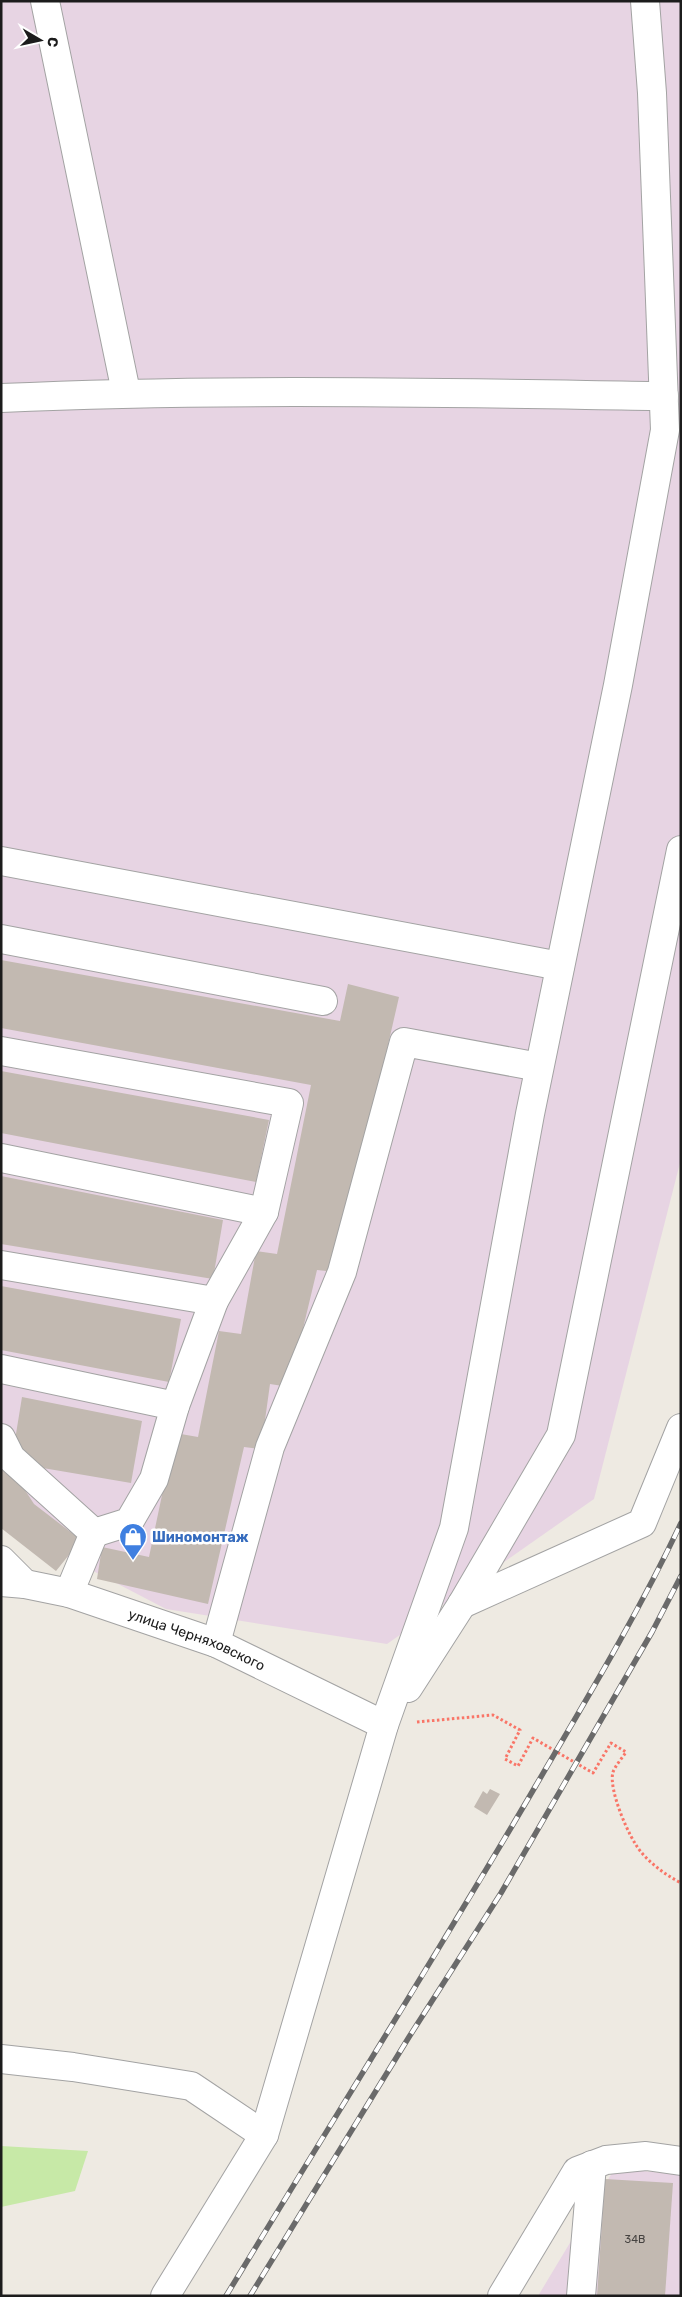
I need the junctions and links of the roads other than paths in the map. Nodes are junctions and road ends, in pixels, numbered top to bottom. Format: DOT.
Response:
graph roads {
  1 [pos="45,1"];
  2 [pos="645,1"];
  3 [pos="126,392"];
  4 [pos="664,396"];
  5 [pos="1,398"];
  6 [pos="681,850"];
  7 [pos="1,861"];
  8 [pos="1,939"];
  9 [pos="560,966"];
  10 [pos="323,1001"];
  11 [pos="1,1051"];
  12 [pos="539,1067"];
  13 [pos="1,1158"];
  14 [pos="264,1212"];
  15 [pos="1,1265"];
  16 [pos="214,1301"];
  17 [pos="1,1368"];
  18 [pos="175,1406"];
  19 [pos="681,1428"];
  20 [pos="1,1438"];
  21 [pos="94,1533"];
  22 [pos="1,1560"];
  23 [pos="13,1583"];
  24 [pos="69,1593"];
  25 [pos="462,1604"];
  26 [pos="216,1643"];
  27 [pos="384,1725"];
  28 [pos="1,2059"];
  29 [pos="264,2135"];
  30 [pos="681,2161"];
  31 [pos="592,2165"];
  32 [pos="165,2296"];
  33 [pos="502,2296"];
  34 [pos="581,2296"];
  1 -- 3 [label="street"];
  2 -- 4 [label="street"];
  3 -- 4 [label="street"];
  3 -- 5 [label="street"];
  4 -- 9 [label="street"];
  6 -- 25 [label="street"];
  7 -- 9 [label="street"];
  8 -- 10 [label="street"];
  9 -- 12 [label="street"];
  11 -- 14 [label="street"];
  12 -- 26 [label="street"];
  12 -- 27 [label="street"];
  13 -- 14 [label="street"];
  14 -- 16 [label="street"];
  15 -- 16 [label="street"];
  16 -- 18 [label="street"];
  17 -- 18 [label="street"];
  18 -- 21 [label="street"];
  19 -- 25 [label="street"];
  20 -- 21 [label="street"];
  21 -- 24 [label="street"];
  22 -- 23 [label="street"];
  23 -- 24 [label="street, улица Черняховского"];
  24 -- 26 [label="street, улица Черняховского"];
  25 -- 27 [label="street"];
  26 -- 27 [label="street, улица Черняховского"];
  27 -- 29 [label="street"];
  28 -- 29 [label="street"];
  29 -- 32 [label="street"];
  30 -- 31 [label="street"];
  31 -- 33 [label="street"];
  31 -- 34 [label="street"];
}
